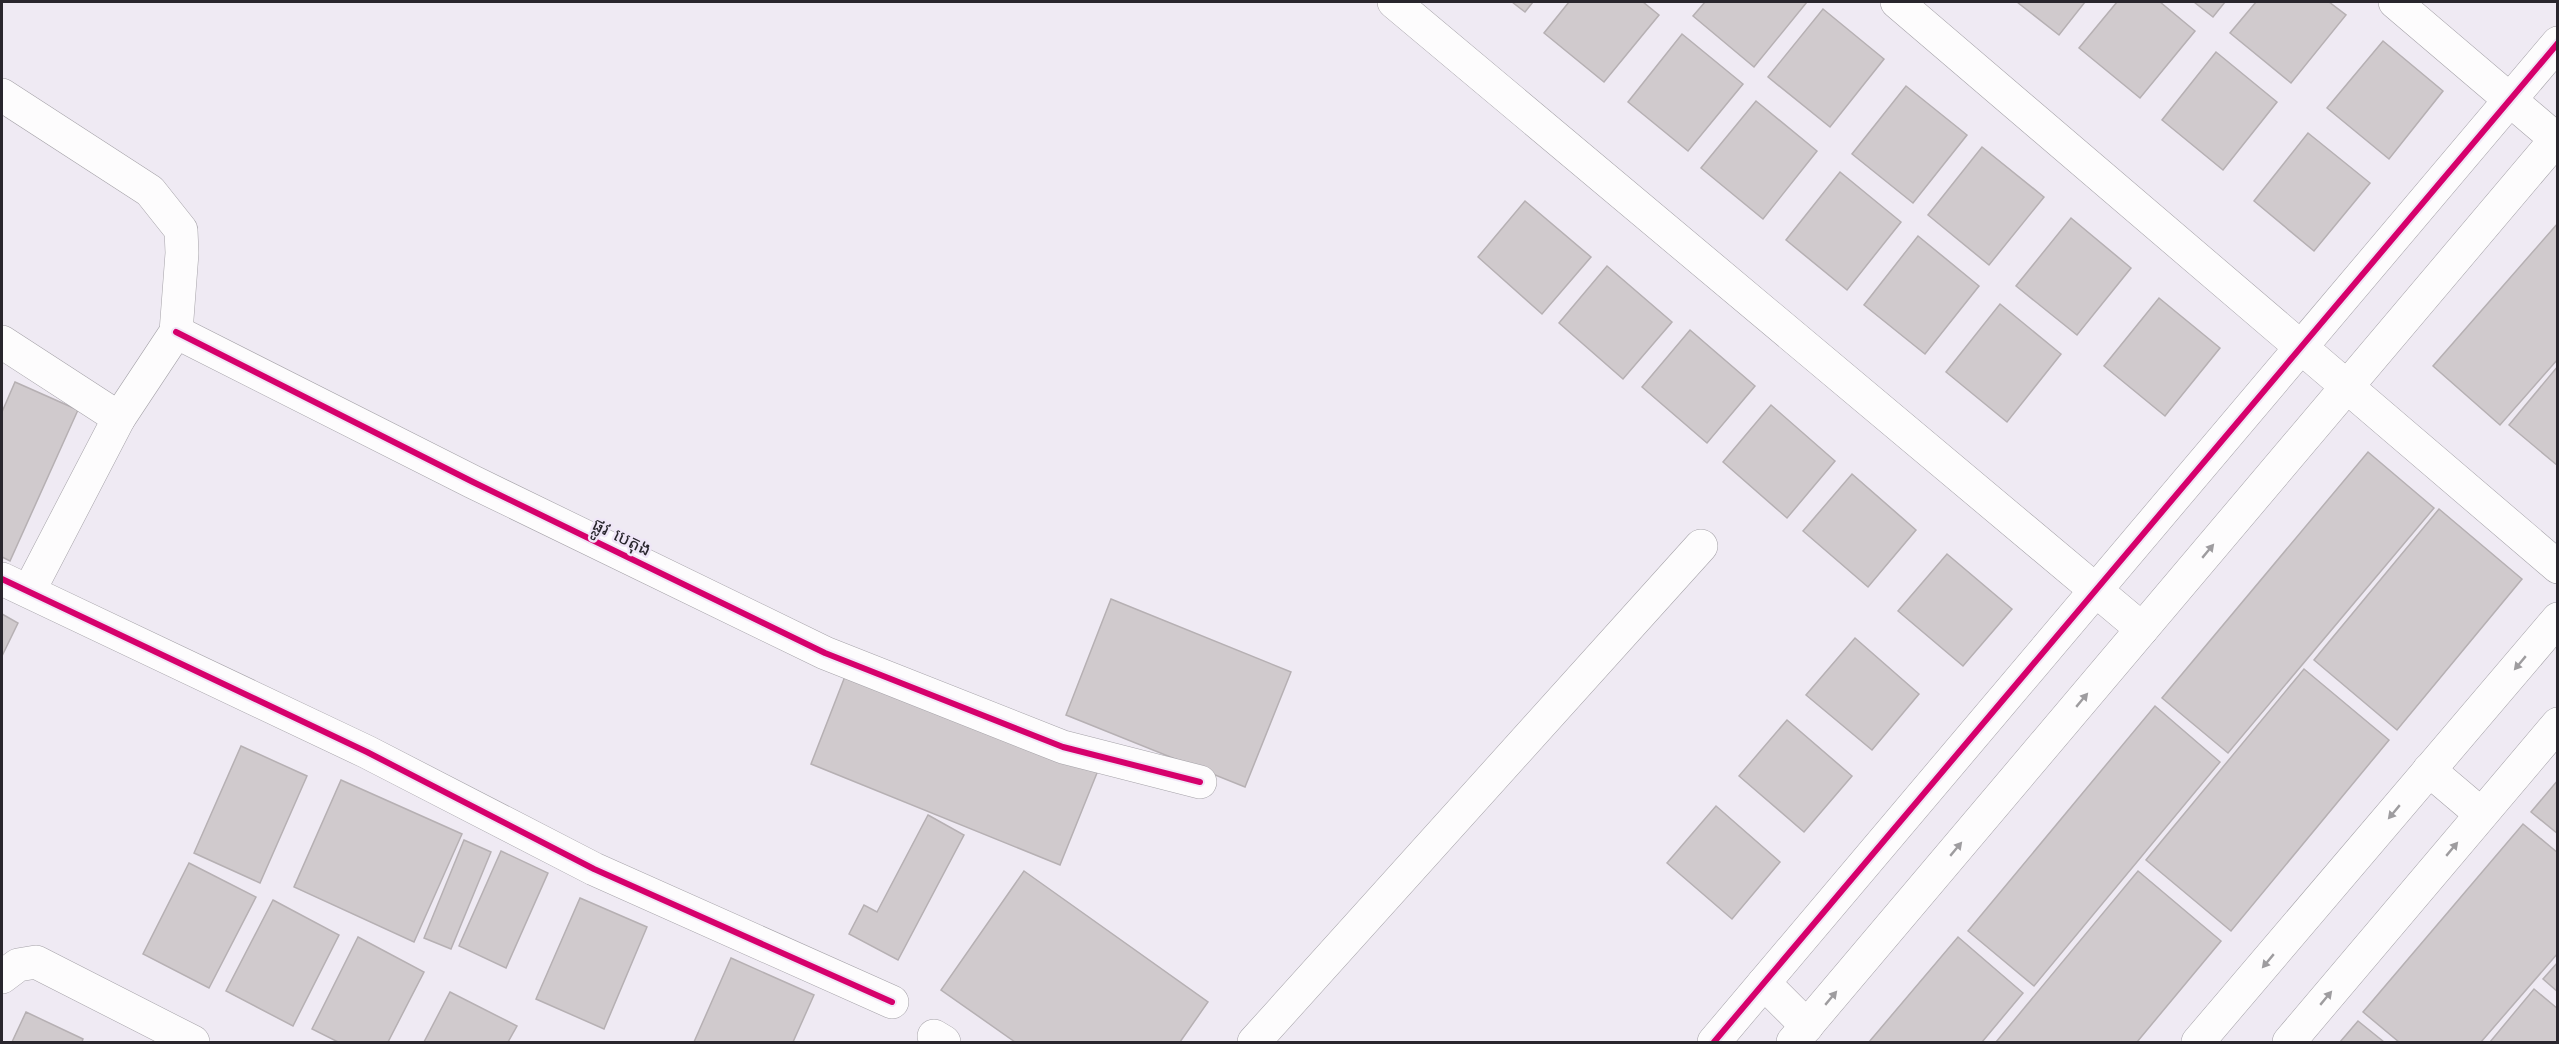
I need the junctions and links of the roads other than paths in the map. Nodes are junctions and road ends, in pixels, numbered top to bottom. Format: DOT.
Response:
graph roads {
  1 [pos="1394,2"];
  2 [pos="1896,2"];
  3 [pos="2395,2"];
  4 [pos="2558,43"];
  5 [pos="2,95"];
  6 [pos="2510,100"];
  7 [pos="2557,138"];
  8 [pos="176,332"];
  9 [pos="2,342"];
  10 [pos="2302,346"];
  11 [pos="2348,386"];
  12 [pos="119,418"];
  13 [pos="1701,546"];
  14 [pos="2558,567"];
  15 [pos="15,585"];
  16 [pos="2096,590"];
  17 [pos="2558,619"];
  18 [pos="2142,629"];
  19 [pos="2558,724"];
  20 [pos="2429,770"];
  21 [pos="1200,782"];
  22 [pos="2481,814"];
  23 [pos="2,977"];
  24 [pos="1764,983"];
  25 [pos="892,1002"];
  26 [pos="1800,1034"];
  27 [pos="193,1042"];
  28 [pos="1254,1042"];
  29 [pos="1714,1042"];
  30 [pos="2198,1042"];
  31 [pos="2289,1042"];
  1 -- 16 [label="street"];
  2 -- 10 [label="street"];
  3 -- 6 [label="street"];
  4 -- 6 [label="street"];
  5 -- 8 [label="street"];
  6 -- 7 [label="street"];
  6 -- 10 [label="street"];
  7 -- 11 [label="street"];
  8 -- 12 [label="street"];
  8 -- 21 [label="street, ផ្លូវ បេតុង"];
  9 -- 12 [label="street"];
  10 -- 11 [label="street"];
  10 -- 16 [label="street"];
  11 -- 14 [label="street"];
  18 -- 11 [label="street, one-way"];
  12 -- 15 [label="street"];
  13 -- 28 [label="street"];
  15 -- 25 [label="street"];
  16 -- 18 [label="street"];
  16 -- 24 [label="street"];
  17 -- 20 [label="street, one-way"];
  26 -- 18 [label="street, one-way"];
  19 -- 22 [label="street"];
  20 -- 22 [label="street"];
  20 -- 30 [label="street, one-way"];
  31 -- 22 [label="street, one-way"];
  23 -- 27 [label="street"];
  24 -- 26 [label="street"];
  24 -- 29 [label="street"];
}
